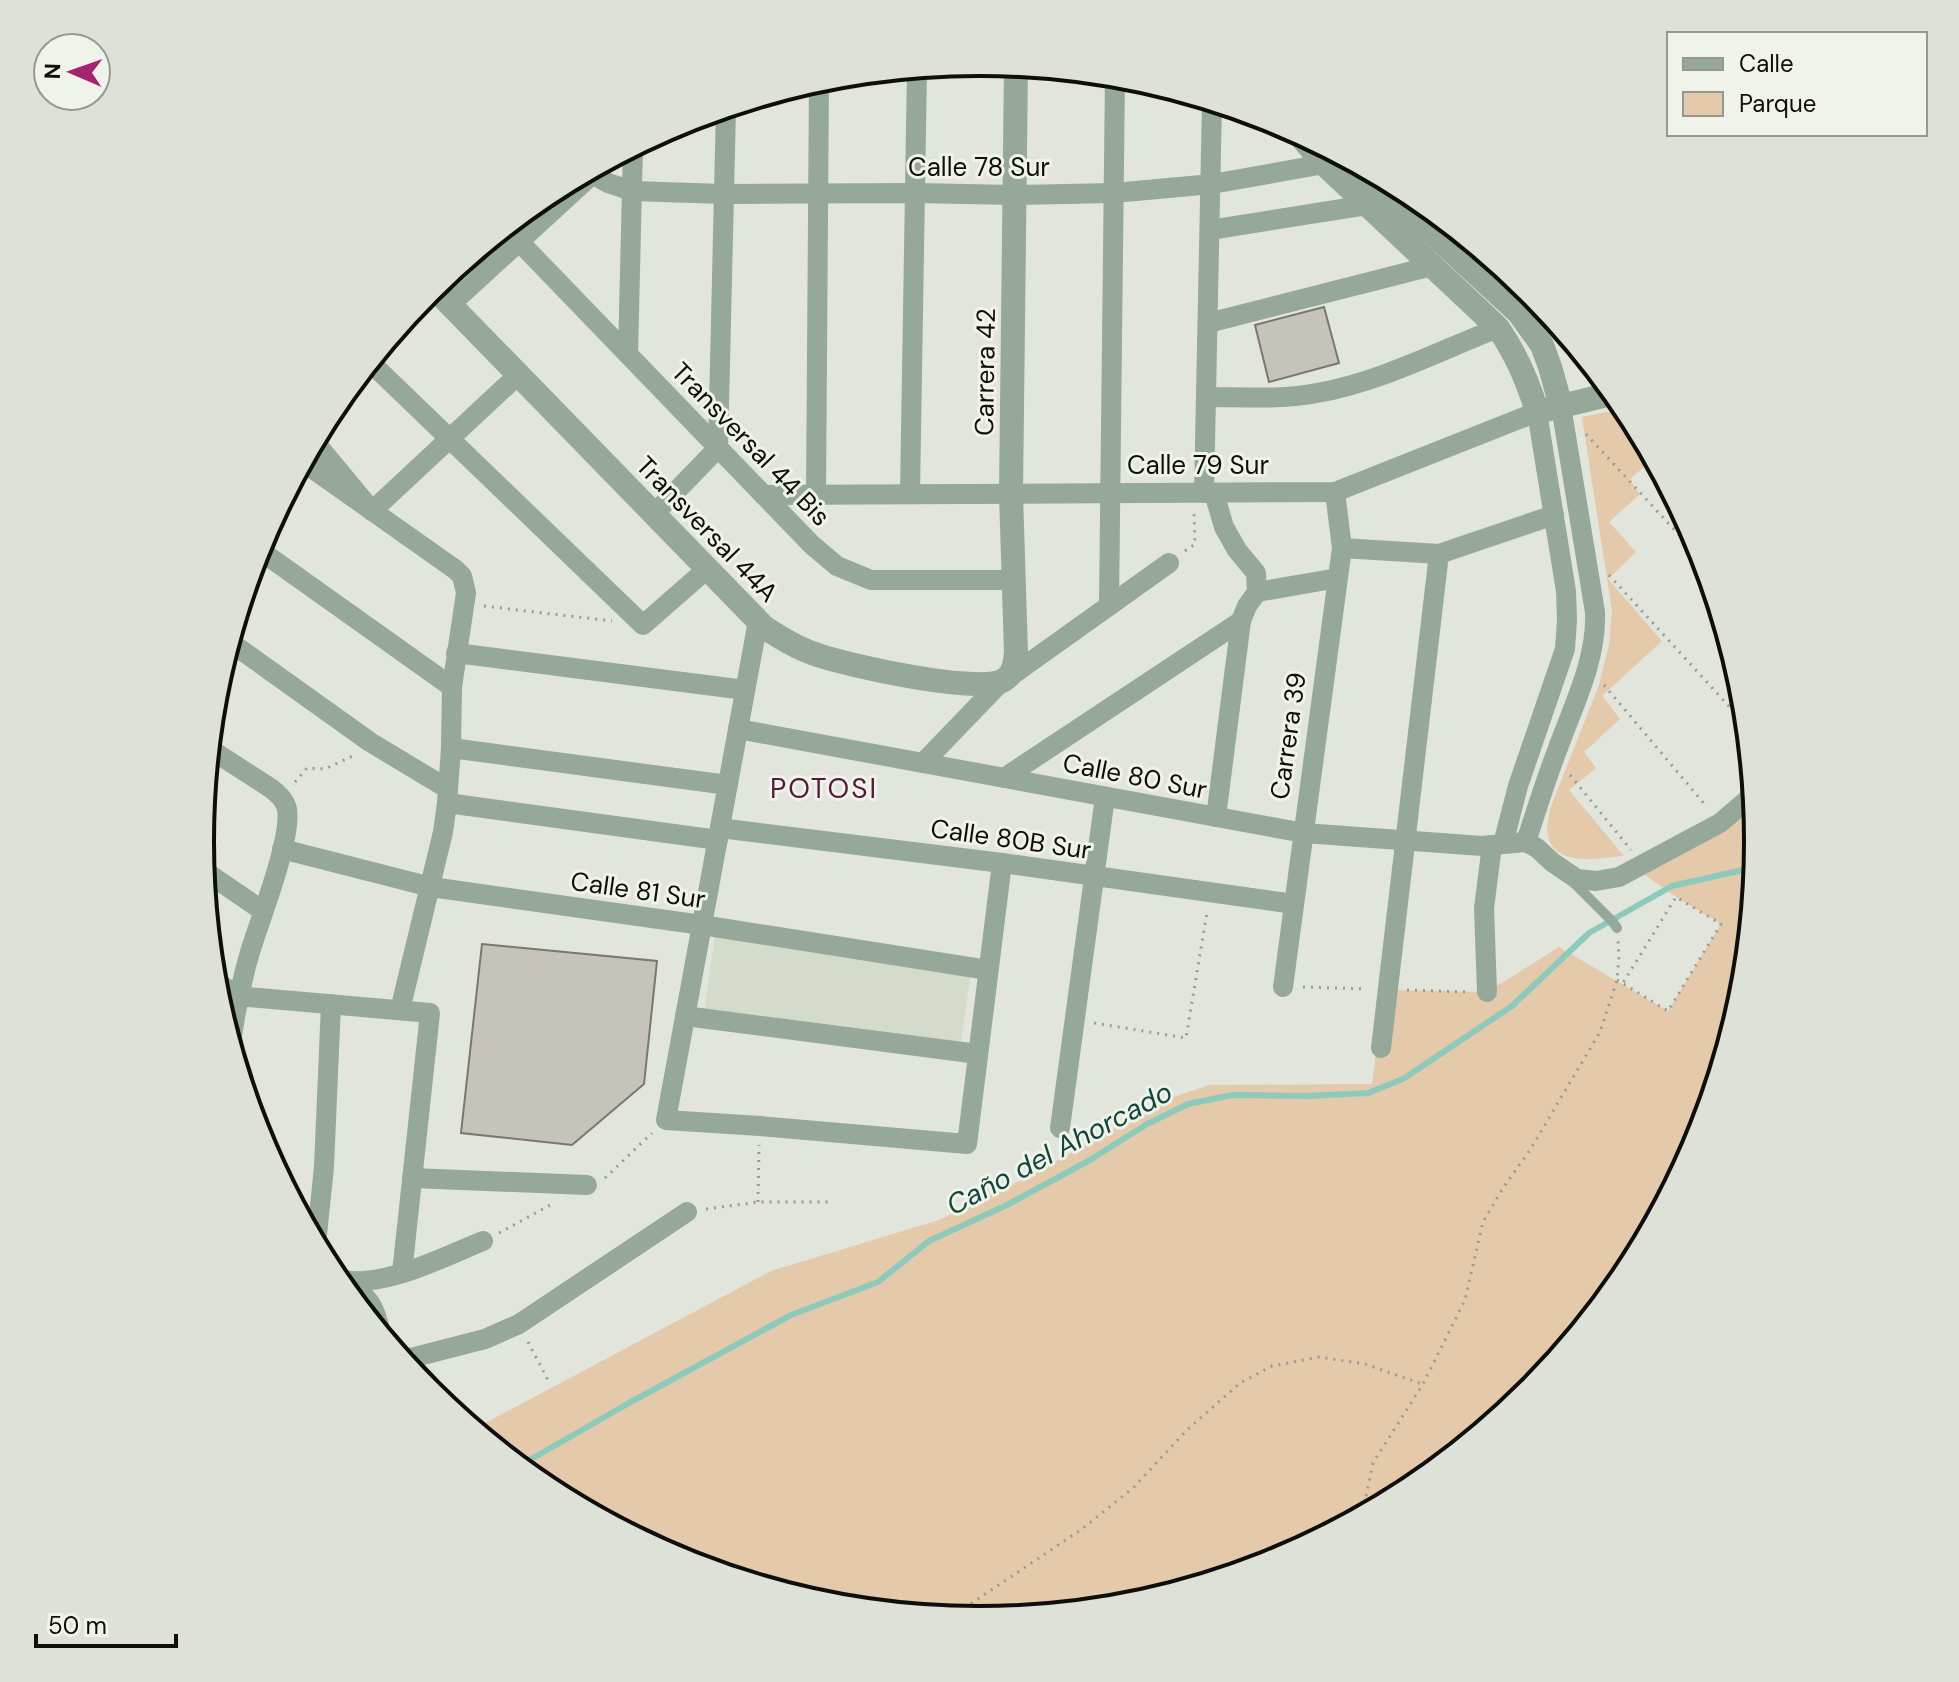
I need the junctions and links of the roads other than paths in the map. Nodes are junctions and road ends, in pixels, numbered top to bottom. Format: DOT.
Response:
graph roads {
  1 [pos="1016,77"];
  2 [pos="917,79"];
  3 [pos="1115,89"];
  4 [pos="819,94"];
  5 [pos="1212,113"];
  6 [pos="726,120"];
  7 [pos="1315,154"];
  8 [pos="633,159"];
  9 [pos="1324,164"];
  10 [pos="600,176"];
  11 [pos="1212,184"];
  12 [pos="632,191"];
  13 [pos="819,193"];
  14 [pos="915,193"];
  15 [pos="1114,193"];
  16 [pos="724,194"];
  17 [pos="1015,195"];
  18 [pos="1395,198"];
  19 [pos="1367,205"];
  20 [pos="1210,230"];
  21 [pos="513,235"];
  22 [pos="507,240"];
  23 [pos="1432,266"];
  24 [pos="442,297"];
  25 [pos="450,305"];
  26 [pos="1208,323"];
  27 [pos="1498,328"];
  28 [pos="628,354"];
  29 [pos="378,369"];
  30 [pos="518,375"];
  31 [pos="1602,396"];
  32 [pos="1206,397"];
  33 [pos="1561,406"];
  34 [pos="1537,412"];
  35 [pos="450,438"];
  36 [pos="718,448"];
  37 [pos="322,450"];
  38 [pos="312,468"];
  39 [pos="1335,492"];
  40 [pos="1110,493"];
  41 [pos="1203,493"];
  42 [pos="910,494"];
  43 [pos="1011,494"];
  44 [pos="764,495"];
  45 [pos="816,495"];
  46 [pos="372,511"];
  47 [pos="654,514"];
  48 [pos="1554,515"];
  49 [pos="1342,548"];
  50 [pos="1439,554"];
  51 [pos="269,557"];
  52 [pos="1169,563"];
  53 [pos="707,569"];
  54 [pos="1338,578"];
  55 [pos="1014,580"];
  56 [pos="1257,592"];
  57 [pos="1109,606"];
  58 [pos="758,621"];
  59 [pos="1241,621"];
  60 [pos="240,649"];
  61 [pos="456,653"];
  62 [pos="1004,680"];
  63 [pos="452,687"];
  64 [pos="745,690"];
  65 [pos="738,729"];
  66 [pos="451,748"];
  67 [pos="220,755"];
  68 [pos="923,763"];
  69 [pos="1004,778"];
  70 [pos="728,785"];
  71 [pos="448,796"];
  72 [pos="1105,797"];
  73 [pos="1743,803"];
  74 [pos="1216,817"];
  75 [pos="1304,833"];
  76 [pos="719,834"];
  77 [pos="1405,841"];
  78 [pos="1526,842"];
  79 [pos="1498,844"];
  80 [pos="282,849"];
  81 [pos="1552,862"];
  82 [pos="1002,863"];
  83 [pos="1094,876"];
  84 [pos="216,879"];
  85 [pos="431,887"];
  86 [pos="1294,904"];
  87 [pos="263,911"];
  88 [pos="702,925"];
  89 [pos="1617,928"];
  90 [pos="988,970"];
  91 [pos="1283,987"];
  92 [pos="229,991"];
  93 [pos="1487,992"];
  94 [pos="237,996"];
  95 [pos="331,1004"];
  96 [pos="400,1010"];
  97 [pos="235,1014"];
  98 [pos="685,1016"];
  99 [pos="1381,1048"];
  100 [pos="978,1054"];
  101 [pos="1060,1128"];
  102 [pos="412,1178"];
  103 [pos="587,1185"];
  104 [pos="687,1212"];
  105 [pos="318,1225"];
  106 [pos="483,1241"];
  107 [pos="402,1273"];
  108 [pos="353,1279"];
  109 [pos="415,1357"];
  1 -- 17 [label="street, Carrera 42"];
  2 -- 14 [label="street"];
  3 -- 15 [label="street"];
  4 -- 13 [label="street"];
  5 -- 11 [label="street"];
  6 -- 16 [label="street"];
  7 -- 9 [label="street"];
  8 -- 12 [label="street"];
  9 -- 11 [label="street, Calle 78 Sur"];
  9 -- 19 [label="street"];
  10 -- 12 [label="street"];
  11 -- 15 [label="street, Calle 78 Sur"];
  11 -- 20 [label="street"];
  12 -- 16 [label="street, Calle 78 Sur"];
  12 -- 28 [label="street"];
  13 -- 14 [label="street, Calle 78 Sur"];
  13 -- 16 [label="street, Calle 78 Sur"];
  13 -- 45 [label="street"];
  14 -- 17 [label="street, Calle 78 Sur"];
  14 -- 42 [label="street"];
  15 -- 17 [label="street, Calle 78 Sur"];
  15 -- 40 [label="street"];
  16 -- 36 [label="street"];
  17 -- 43 [label="street, Carrera 42"];
  18 -- 33 [label="street"];
  19 -- 20 [label="street"];
  19 -- 23 [label="street"];
  20 -- 26 [label="street"];
  21 -- 28 [label="street, Transversal 44 Bis"];
  22 -- 25 [label="street"];
  23 -- 26 [label="street"];
  23 -- 27 [label="street"];
  24 -- 25 [label="street, Transversal 44A"];
  25 -- 30 [label="street, Transversal 44A"];
  26 -- 32 [label="street"];
  27 -- 32 [label="street"];
  27 -- 34 [label="street"];
  28 -- 36 [label="street, Transversal 44 Bis"];
  29 -- 35 [label="street"];
  30 -- 35 [label="street"];
  30 -- 47 [label="street, Transversal 44A"];
  31 -- 33 [label="street, Calle 79 Sur"];
  32 -- 41 [label="street"];
  33 -- 34 [label="street, Calle 79 Sur"];
  33 -- 78 [label="street"];
  34 -- 39 [label="street, Calle 79 Sur"];
  34 -- 48 [label="street"];
  35 -- 46 [label="street"];
  35 -- 53 [label="street"];
  36 -- 44 [label="street, Transversal 44 Bis"];
  36 -- 47 [label="street"];
  37 -- 46 [label="street"];
  38 -- 46 [label="street"];
  39 -- 41 [label="street, Calle 79 Sur"];
  39 -- 49 [label="street, Carrera 39"];
  40 -- 41 [label="street, Calle 79 Sur"];
  40 -- 43 [label="street, Calle 79 Sur"];
  40 -- 57 [label="street"];
  41 -- 56 [label="street"];
  42 -- 43 [label="street, Calle 79 Sur"];
  42 -- 45 [label="street, Calle 79 Sur"];
  43 -- 55 [label="street, Carrera 42"];
  44 -- 45 [label="street, Calle 79 Sur"];
  44 -- 55 [label="street, Transversal 44 Bis"];
  46 -- 61 [label="street"];
  47 -- 53 [label="street, Transversal 44A"];
  48 -- 50 [label="street"];
  48 -- 79 [label="street"];
  49 -- 50 [label="street"];
  49 -- 54 [label="street, Carrera 39"];
  50 -- 77 [label="street"];
  51 -- 63 [label="street"];
  52 -- 57 [label="street"];
  53 -- 58 [label="street, Transversal 44A"];
  54 -- 56 [label="street"];
  54 -- 75 [label="street, Carrera 39"];
  55 -- 62 [label="street, Carrera 42"];
  56 -- 59 [label="street"];
  57 -- 62 [label="street"];
  58 -- 62 [label="street, Transversal 44A"];
  58 -- 64 [label="street"];
  59 -- 69 [label="street"];
  59 -- 74 [label="street"];
  60 -- 71 [label="street"];
  61 -- 63 [label="street"];
  61 -- 64 [label="street"];
  62 -- 68 [label="street"];
  63 -- 66 [label="street"];
  64 -- 65 [label="street"];
  65 -- 68 [label="street, Calle 80 Sur"];
  65 -- 70 [label="street"];
  66 -- 70 [label="street"];
  66 -- 71 [label="street"];
  67 -- 80 [label="street"];
  68 -- 69 [label="street, Calle 80 Sur"];
  69 -- 72 [label="street, Calle 80 Sur"];
  70 -- 76 [label="street"];
  71 -- 76 [label="street, Calle 80B Sur"];
  71 -- 85 [label="street"];
  72 -- 74 [label="street, Calle 80 Sur"];
  72 -- 83 [label="street"];
  73 -- 81 [label="street"];
  74 -- 75 [label="street, Calle 80 Sur"];
  75 -- 77 [label="street, Calle 80 Sur"];
  75 -- 86 [label="street, Carrera 39"];
  76 -- 82 [label="street, Calle 80B Sur"];
  76 -- 88 [label="street"];
  77 -- 79 [label="street, Calle 80 Sur"];
  77 -- 99 [label="street"];
  78 -- 79 [label="street, Calle 80 Sur"];
  78 -- 81 [label="street"];
  79 -- 93 [label="street"];
  80 -- 85 [label="street, Calle 81 Sur"];
  80 -- 87 [label="street"];
  81 -- 89 [label="lane"];
  82 -- 83 [label="street, Calle 80B Sur"];
  82 -- 90 [label="street"];
  83 -- 86 [label="street, Calle 80B Sur"];
  83 -- 101 [label="street"];
  84 -- 87 [label="street"];
  85 -- 88 [label="street, Calle 81 Sur"];
  85 -- 96 [label="street"];
  86 -- 91 [label="street, Carrera 39"];
  87 -- 94 [label="street"];
  88 -- 90 [label="street, Calle 81 Sur"];
  88 -- 98 [label="street"];
  90 -- 100 [label="street"];
  92 -- 94 [label="street"];
  94 -- 95 [label="street"];
  94 -- 97 [label="street"];
  95 -- 96 [label="street"];
  95 -- 105 [label="street"];
  96 -- 102 [label="street"];
  98 -- 100 [label="street"];
  98 -- 100 [label="street"];
  102 -- 103 [label="street"];
  102 -- 107 [label="street"];
  104 -- 109 [label="street"];
  106 -- 107 [label="street"];
  107 -- 108 [label="street"];
}
